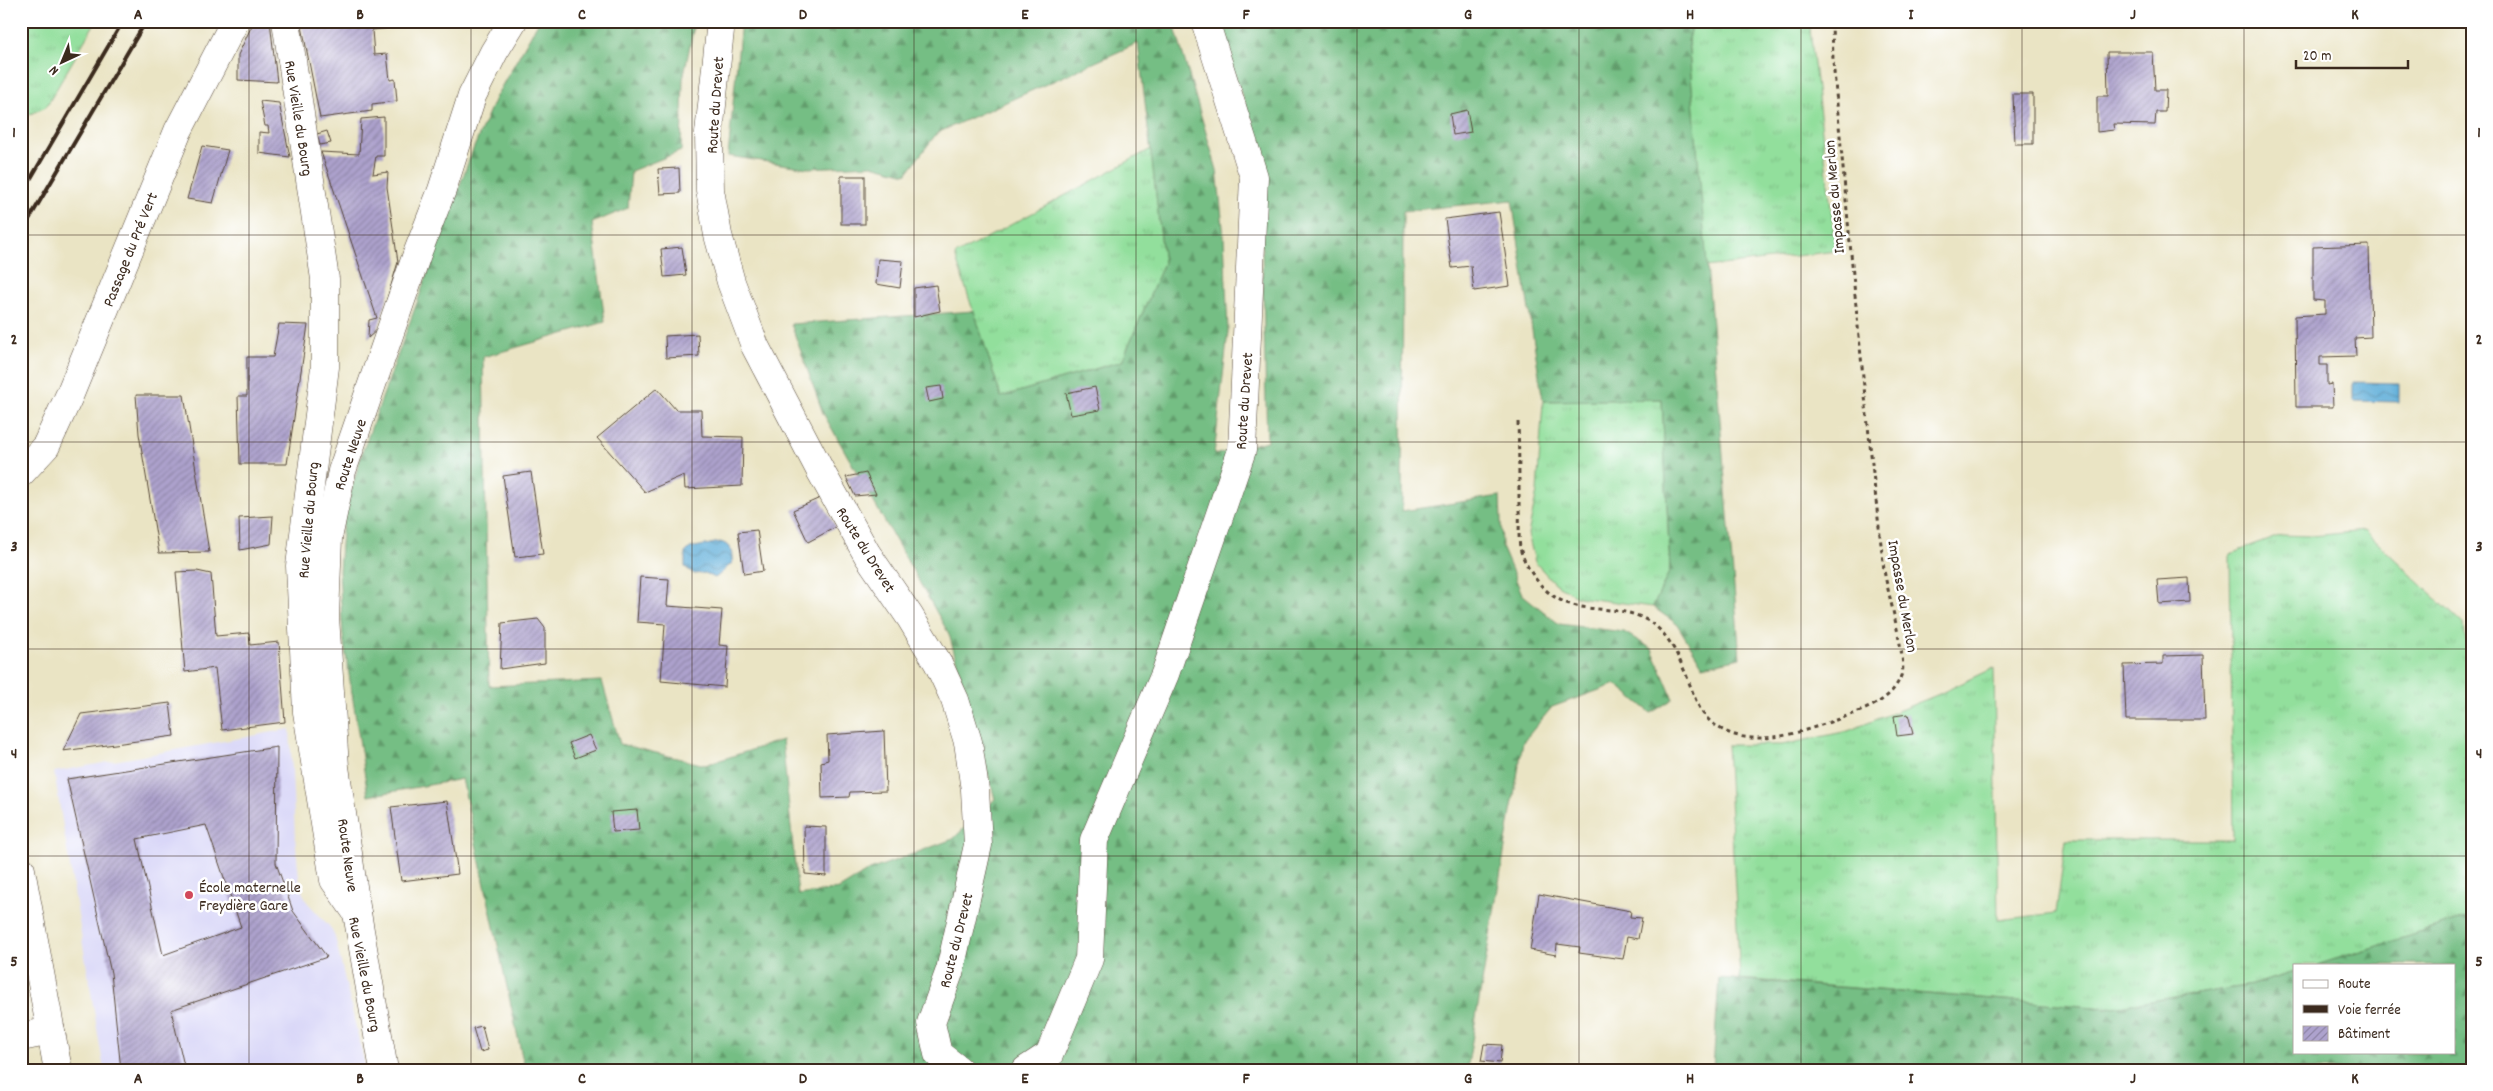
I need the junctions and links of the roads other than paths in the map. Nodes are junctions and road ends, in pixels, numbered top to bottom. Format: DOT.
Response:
graph roads {
  1 [pos="236,21"];
  2 [pos="286,21"];
  3 [pos="513,21"];
  4 [pos="721,21"];
  5 [pos="1205,21"];
  6 [pos="21,473"];
  7 [pos="21,870"];
  8 [pos="357,913"];
  9 [pos="51,1031"];
  10 [pos="21,1037"];
  11 [pos="58,1070"];
  12 [pos="384,1070"];
  13 [pos="959,1070"];
  14 [pos="1026,1070"];
  1 -- 6 [label="street, Passage du Pré Vert"];
  2 -- 8 [label="street, Rue Vieille du Bourg"];
  3 -- 8 [label="street, Route Neuve"];
  4 -- 13 [label="street, Route du Drevet"];
  5 -- 14 [label="street, Route du Drevet"];
  7 -- 9 [label="street"];
  8 -- 12 [label="street, Rue Vieille du Bourg"];
  9 -- 10 [label="street"];
  9 -- 11 [label="street"];
}
